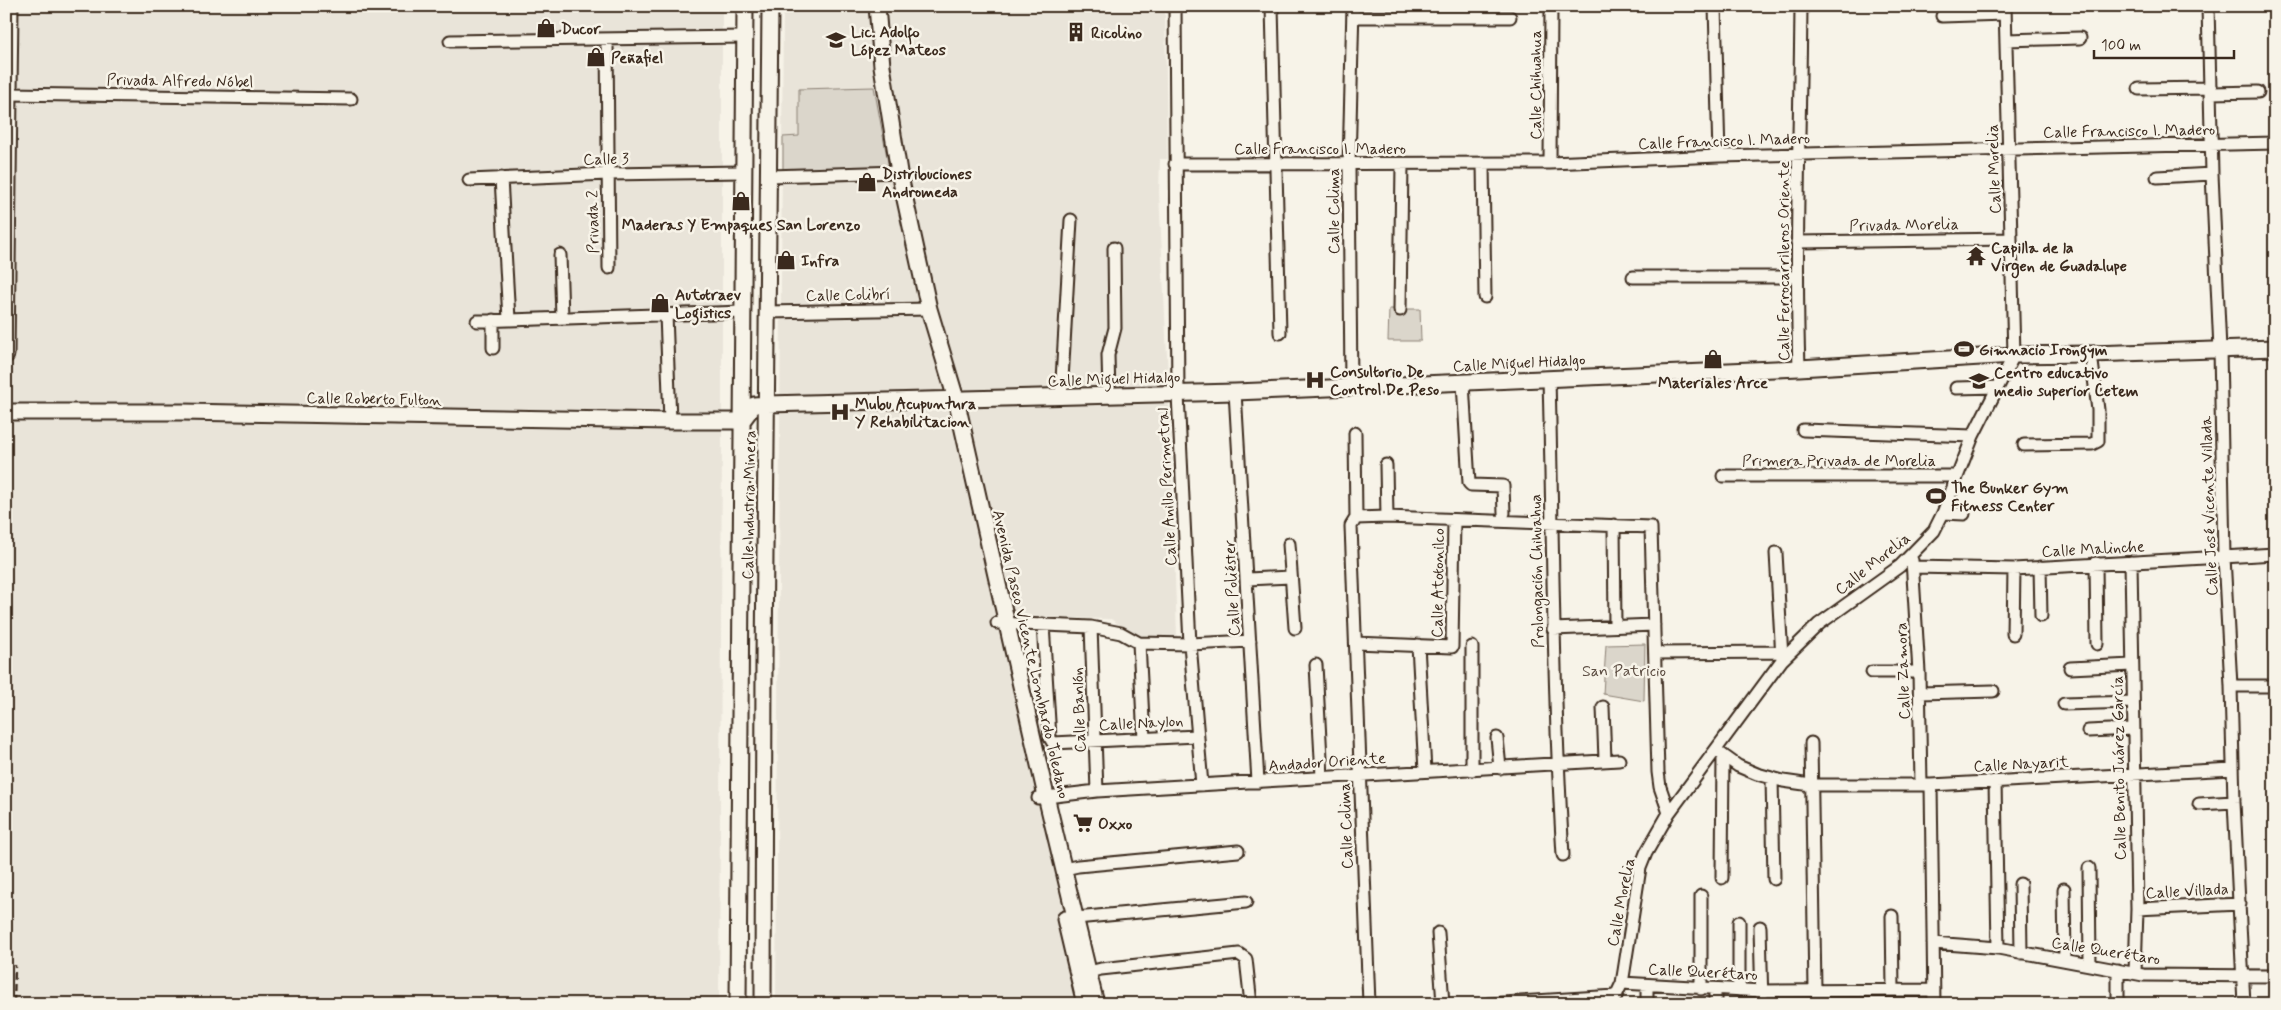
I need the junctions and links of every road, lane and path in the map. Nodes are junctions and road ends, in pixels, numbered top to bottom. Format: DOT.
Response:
graph roads {
  1 [pos="10,6"];
  2 [pos="744,6"];
  3 [pos="770,6"];
  4 [pos="877,6"];
  5 [pos="1175,6"];
  6 [pos="1272,6"];
  7 [pos="1552,6"];
  8 [pos="1715,6"];
  9 [pos="1801,6"];
  10 [pos="2208,6"];
  11 [pos="2005,10"];
  12 [pos="1354,12"];
  13 [pos="1942,16"];
  14 [pos="1510,18"];
  15 [pos="744,37"];
  16 [pos="2080,38"];
  17 [pos="607,39"];
  18 [pos="450,40"];
  19 [pos="2006,40"];
  20 [pos="2140,89"];
  21 [pos="2211,90"];
  22 [pos="2258,92"];
  23 [pos="7,94"];
  24 [pos="745,94"];
  25 [pos="769,94"];
  26 [pos="351,99"];
  27 [pos="2275,143"];
  28 [pos="2212,145"];
  29 [pos="2009,148"];
  30 [pos="1800,154"];
  31 [pos="1719,156"];
  32 [pos="1483,163"];
  33 [pos="1550,163"];
  34 [pos="1175,164"];
  35 [pos="1402,164"];
  36 [pos="1276,165"];
  37 [pos="1349,165"];
  38 [pos="743,172"];
  39 [pos="899,172"];
  40 [pos="608,174"];
  41 [pos="2212,174"];
  42 [pos="770,176"];
  43 [pos="2157,177"];
  44 [pos="501,178"];
  45 [pos="470,180"];
  46 [pos="1071,220"];
  47 [pos="2011,239"];
  48 [pos="1797,242"];
  49 [pos="1114,248"];
  50 [pos="560,255"];
  51 [pos="609,268"];
  52 [pos="1633,277"];
  53 [pos="1796,277"];
  54 [pos="1485,297"];
  55 [pos="929,309"];
  56 [pos="1400,310"];
  57 [pos="743,312"];
  58 [pos="767,312"];
  59 [pos="666,314"];
  60 [pos="562,317"];
  61 [pos="509,319"];
  62 [pos="493,320"];
  63 [pos="477,321"];
  64 [pos="1280,334"];
  65 [pos="493,348"];
  66 [pos="2275,348"];
  67 [pos="2220,349"];
  68 [pos="6,354"];
  69 [pos="2091,354"];
  70 [pos="2014,355"];
  71 [pos="1799,368"];
  72 [pos="1549,378"];
  73 [pos="1463,383"];
  74 [pos="1351,386"];
  75 [pos="1996,387"];
  76 [pos="1956,388"];
  77 [pos="1235,392"];
  78 [pos="1178,394"];
  79 [pos="1109,396"];
  80 [pos="1061,398"];
  81 [pos="956,399"];
  82 [pos="767,404"];
  83 [pos="6,412"];
  84 [pos="742,421"];
  85 [pos="670,422"];
  86 [pos="1803,430"];
  87 [pos="1355,434"];
  88 [pos="1973,436"];
  89 [pos="2024,445"];
  90 [pos="1386,465"];
  91 [pos="1723,476"];
  92 [pos="1956,476"];
  93 [pos="1504,512"];
  94 [pos="1943,513"];
  95 [pos="1964,514"];
  96 [pos="1387,516"];
  97 [pos="1454,520"];
  98 [pos="1354,522"];
  99 [pos="1552,522"];
  100 [pos="1614,525"];
  101 [pos="1289,544"];
  102 [pos="1776,553"];
  103 [pos="2275,554"];
  104 [pos="2224,557"];
  105 [pos="1912,562"];
  106 [pos="2131,562"];
  107 [pos="2096,563"];
  108 [pos="2040,567"];
  109 [pos="2014,569"];
  110 [pos="1291,576"];
  111 [pos="1248,579"];
  112 [pos="2041,616"];
  113 [pos="1001,623"];
  114 [pos="1043,624"];
  115 [pos="1615,626"];
  116 [pos="1654,626"];
  117 [pos="1091,627"];
  118 [pos="1295,628"];
  119 [pos="1554,629"];
  120 [pos="2013,634"];
  121 [pos="1250,641"];
  122 [pos="1139,643"];
  123 [pos="1356,643"];
  124 [pos="1190,644"];
  125 [pos="2097,644"];
  126 [pos="1418,646"];
  127 [pos="1472,647"];
  128 [pos="1655,653"];
  129 [pos="1782,656"];
  130 [pos="1316,665"];
  131 [pos="2132,665"];
  132 [pos="2070,668"];
  133 [pos="1872,672"];
  134 [pos="1919,672"];
  135 [pos="2232,686"];
  136 [pos="2275,686"];
  137 [pos="1994,691"];
  138 [pos="1920,692"];
  139 [pos="2132,702"];
  140 [pos="2064,704"];
  141 [pos="1603,708"];
  142 [pos="2132,729"];
  143 [pos="2088,731"];
  144 [pos="1197,736"];
  145 [pos="1144,738"];
  146 [pos="1497,738"];
  147 [pos="1096,741"];
  148 [pos="1811,743"];
  149 [pos="1720,753"];
  150 [pos="1605,760"];
  151 [pos="1619,760"];
  152 [pos="1558,764"];
  153 [pos="1500,768"];
  154 [pos="2233,769"];
  155 [pos="1472,770"];
  156 [pos="1424,771"];
  157 [pos="2135,773"];
  158 [pos="1359,774"];
  159 [pos="1322,777"];
  160 [pos="1772,778"];
  161 [pos="1995,781"];
  162 [pos="1258,782"];
  163 [pos="1202,785"];
  164 [pos="1811,785"];
  165 [pos="1926,785"];
  166 [pos="1098,791"];
  167 [pos="1042,797"];
  168 [pos="2234,802"];
  169 [pos="2198,804"];
  170 [pos="1669,813"];
  171 [pos="1238,851"];
  172 [pos="1563,854"];
  173 [pos="2089,868"];
  174 [pos="1064,869"];
  175 [pos="1722,878"];
  176 [pos="1774,879"];
  177 [pos="2020,884"];
  178 [pos="2064,889"];
  179 [pos="1701,896"];
  180 [pos="1246,902"];
  181 [pos="2240,904"];
  182 [pos="2137,909"];
  183 [pos="1892,916"];
  184 [pos="1076,918"];
  185 [pos="1739,922"];
  186 [pos="1760,927"];
  187 [pos="1438,933"];
  188 [pos="1933,943"];
  189 [pos="1998,948"];
  190 [pos="2021,952"];
  191 [pos="2065,960"];
  192 [pos="2090,964"];
  193 [pos="2118,970"];
  194 [pos="1089,972"];
  195 [pos="2135,973"];
  196 [pos="2242,975"];
  197 [pos="2275,976"];
  198 [pos="1622,983"];
  199 [pos="1647,985"];
  200 [pos="1701,989"];
  201 [pos="1715,989"];
  202 [pos="1815,989"];
  203 [pos="1893,989"];
  204 [pos="1739,990"];
  205 [pos="1934,990"];
  206 [pos="1762,991"];
  207 [pos="1614,1000"];
  208 [pos="738,1004"];
  209 [pos="763,1004"];
  210 [pos="1085,1004"];
  211 [pos="1096,1004"];
  212 [pos="1251,1004"];
  213 [pos="1369,1004"];
  214 [pos="1443,1004"];
  215 [pos="1488,1004"];
  216 [pos="1647,1004"];
  217 [pos="1715,1004"];
  218 [pos="1762,1004"];
  219 [pos="1934,1004"];
  220 [pos="2118,1004"];
  221 [pos="2244,1004"];
  1 -- 23 [label="main road"];
  2 -- 15 [label="main road, Calle Industria Minera"];
  3 -- 25 [label="main road, Calle Industria Minera"];
  4 -- 39 [label="main road, Avenida Paseo Vicente Lombardo Toledano"];
  5 -- 34 [label="street, Calle Anillo Perimetral"];
  6 -- 36 [label="street"];
  7 -- 33 [label="street, Calle Chihuahua"];
  8 -- 31 [label="street"];
  9 -- 30 [label="street, Calle Ferrocarrileros Oriente"];
  10 -- 21 [label="street, Calle José Vicente Villada"];
  11 -- 13 [label="street"];
  11 -- 19 [label="street, Calle Morelia"];
  12 -- 14 [label="street"];
  12 -- 37 [label="street, Calle Colima"];
  15 -- 17 [label="street"];
  15 -- 24 [label="main road, Calle Industria Minera"];
  16 -- 19 [label="street"];
  17 -- 18 [label="street"];
  17 -- 40 [label="street, Privada 2"];
  19 -- 29 [label="street, Calle Morelia"];
  20 -- 21 [label="street"];
  21 -- 22 [label="street"];
  21 -- 28 [label="street, Calle José Vicente Villada"];
  23 -- 26 [label="street, Privada Alfredo Nóbel"];
  23 -- 68 [label="main road"];
  24 -- 25 [label="main road"];
  24 -- 38 [label="main road, Calle Industria Minera"];
  25 -- 42 [label="main road, Calle Industria Minera"];
  27 -- 28 [label="street, Calle Francisco I. Madero"];
  28 -- 29 [label="street, Calle Francisco I. Madero"];
  28 -- 41 [label="street, Calle José Vicente Villada"];
  29 -- 30 [label="street, Calle Francisco I. Madero"];
  29 -- 47 [label="street, Calle Morelia"];
  30 -- 31 [label="street, Calle Francisco I. Madero"];
  30 -- 48 [label="street, Calle Ferrocarrileros Oriente"];
  31 -- 33 [label="street, Calle Francisco I. Madero"];
  32 -- 33 [label="street, Calle Francisco I. Madero"];
  32 -- 35 [label="street, Calle Francisco I. Madero"];
  32 -- 54 [label="street"];
  34 -- 36 [label="street, Calle Francisco I. Madero"];
  34 -- 78 [label="street, Calle Anillo Perimetral"];
  35 -- 37 [label="street, Calle Francisco I. Madero"];
  35 -- 56 [label="street"];
  36 -- 37 [label="street, Calle Francisco I. Madero"];
  36 -- 64 [label="street"];
  37 -- 74 [label="street, Calle Colima"];
  38 -- 40 [label="street, Calle 3"];
  38 -- 57 [label="main road, Calle Industria Minera"];
  39 -- 42 [label="street"];
  39 -- 55 [label="main road, Avenida Paseo Vicente Lombardo Toledano"];
  40 -- 44 [label="street, Calle 3"];
  40 -- 51 [label="street, Privada 2"];
  41 -- 43 [label="street"];
  41 -- 67 [label="street, Calle José Vicente Villada"];
  42 -- 58 [label="main road, Calle Industria Minera"];
  44 -- 45 [label="street, Calle 3"];
  44 -- 61 [label="street"];
  46 -- 80 [label="street"];
  47 -- 48 [label="street, Privada Morelia"];
  47 -- 70 [label="street, Calle Morelia"];
  48 -- 53 [label="street, Calle Ferrocarrileros Oriente"];
  49 -- 79 [label="street"];
  50 -- 60 [label="street"];
  52 -- 53 [label="street"];
  53 -- 71 [label="street, Calle Ferrocarrileros Oriente"];
  55 -- 58 [label="street, Calle Colibrí"];
  55 -- 81 [label="main road, Avenida Paseo Vicente Lombardo Toledano"];
  57 -- 59 [label="street"];
  57 -- 84 [label="main road, Calle Industria Minera"];
  58 -- 82 [label="main road, Calle Industria Minera"];
  59 -- 60 [label="street"];
  59 -- 85 [label="street"];
  60 -- 61 [label="street"];
  61 -- 62 [label="street"];
  62 -- 63 [label="street"];
  62 -- 65 [label="street"];
  66 -- 67 [label="main road, Calle Miguel Hidalgo"];
  67 -- 69 [label="main road, Calle Miguel Hidalgo"];
  67 -- 104 [label="street, Calle José Vicente Villada"];
  69 -- 70 [label="main road, Calle Miguel Hidalgo"];
  69 -- 89 [label="street"];
  70 -- 71 [label="main road, Calle Miguel Hidalgo"];
  70 -- 75 [label="street, Calle Morelia"];
  71 -- 72 [label="main road, Calle Miguel Hidalgo"];
  72 -- 73 [label="main road, Calle Miguel Hidalgo"];
  72 -- 99 [label="street, Prolongación Chihuahua"];
  73 -- 74 [label="main road, Calle Miguel Hidalgo"];
  73 -- 93 [label="street"];
  74 -- 77 [label="main road, Calle Miguel Hidalgo"];
  75 -- 76 [label="street"];
  75 -- 88 [label="street, Calle Morelia"];
  77 -- 78 [label="main road, Calle Miguel Hidalgo"];
  77 -- 111 [label="street, Calle Poliéster"];
  78 -- 79 [label="main road, Calle Miguel Hidalgo"];
  78 -- 124 [label="street, Calle Anillo Perimetral"];
  79 -- 80 [label="main road, Calle Miguel Hidalgo"];
  80 -- 81 [label="main road, Calle Miguel Hidalgo"];
  81 -- 82 [label="main road, Calle Miguel Hidalgo"];
  81 -- 113 [label="main road, Avenida Paseo Vicente Lombardo Toledano"];
  82 -- 84 [label="main road, Calle Miguel Hidalgo"];
  82 -- 209 [label="main road, Calle Industria Minera"];
  83 -- 85 [label="main road, Calle Roberto Fulton"];
  84 -- 85 [label="main road, Calle Roberto Fulton"];
  84 -- 208 [label="main road, Calle Industria Minera"];
  86 -- 88 [label="street"];
  87 -- 98 [label="street, Calle Colima"];
  88 -- 92 [label="street, Calle Morelia"];
  90 -- 96 [label="street"];
  91 -- 92 [label="street, Primera Privada de Morelia"];
  92 -- 94 [label="street, Calle Morelia"];
  94 -- 95 [label="street"];
  94 -- 105 [label="street, Calle Morelia"];
  96 -- 97 [label="street, Calle Atotonilco"];
  96 -- 98 [label="street, Calle Atotonilco"];
  97 -- 99 [label="street, Calle Atotonilco"];
  97 -- 126 [label="street, Calle Atotonilco"];
  98 -- 123 [label="street, Calle Colima"];
  99 -- 100 [label="street, Calle Atotonilco"];
  99 -- 119 [label="street, Prolongación Chihuahua"];
  100 -- 115 [label="street"];
  100 -- 116 [label="street, Calle Atotonilco"];
  101 -- 110 [label="street"];
  102 -- 129 [label="street"];
  103 -- 104 [label="street, Calle Malinche"];
  104 -- 106 [label="street, Calle Malinche"];
  104 -- 135 [label="street, Calle José Vicente Villada"];
  105 -- 109 [label="street, Calle Malinche"];
  105 -- 129 [label="street, Calle Morelia"];
  105 -- 134 [label="street, Calle Zamora"];
  106 -- 107 [label="street, Calle Malinche"];
  106 -- 131 [label="street, Calle Benito Juárez García"];
  107 -- 108 [label="street, Calle Malinche"];
  107 -- 125 [label="street"];
  108 -- 109 [label="street, Calle Malinche"];
  108 -- 112 [label="street"];
  109 -- 120 [label="street"];
  110 -- 111 [label="street"];
  110 -- 118 [label="street"];
  111 -- 121 [label="street, Calle Poliéster"];
  113 -- 114 [label="street"];
  113 -- 167 [label="main road, Avenida Paseo Vicente Lombardo Toledano"];
  114 -- 117 [label="street"];
  114 -- 147 [label="street, Calle Naylon"];
  115 -- 116 [label="street"];
  115 -- 119 [label="street"];
  116 -- 128 [label="street"];
  117 -- 122 [label="street"];
  117 -- 147 [label="street, Calle Banlón"];
  119 -- 152 [label="street, Prolongación Chihuahua"];
  121 -- 124 [label="street"];
  121 -- 162 [label="street, Calle Poliéster"];
  122 -- 124 [label="street"];
  122 -- 145 [label="street"];
  123 -- 126 [label="street"];
  123 -- 158 [label="street, Calle Colima"];
  124 -- 144 [label="street, Calle Anillo Perimetral"];
  126 -- 156 [label="street"];
  127 -- 155 [label="street"];
  128 -- 129 [label="street"];
  128 -- 170 [label="street"];
  129 -- 149 [label="street, Calle Morelia"];
  130 -- 159 [label="street"];
  131 -- 132 [label="street"];
  131 -- 139 [label="street, Calle Benito Juárez García"];
  133 -- 134 [label="street"];
  134 -- 138 [label="street, Calle Zamora"];
  135 -- 136 [label="street"];
  135 -- 154 [label="street, Calle José Vicente Villada"];
  137 -- 138 [label="street"];
  138 -- 165 [label="street, Calle Zamora"];
  139 -- 140 [label="street"];
  139 -- 142 [label="street, Calle Benito Juárez García"];
  141 -- 150 [label="street"];
  142 -- 143 [label="street"];
  142 -- 157 [label="street, Calle Benito Juárez García"];
  144 -- 145 [label="street, Calle Naylon"];
  144 -- 163 [label="street, Calle Anillo Perimetral"];
  145 -- 147 [label="street, Calle Naylon"];
  146 -- 153 [label="street"];
  147 -- 166 [label="street, Calle Banlón"];
  148 -- 164 [label="street"];
  149 -- 160 [label="street, Calle Nayarit"];
  149 -- 170 [label="street, Calle Morelia"];
  149 -- 175 [label="street"];
  150 -- 151 [label="street, Andador Oriente"];
  150 -- 152 [label="street, Andador Oriente"];
  152 -- 153 [label="street, Andador Oriente"];
  152 -- 172 [label="street, Prolongación Chihuahua"];
  153 -- 155 [label="street, Andador Oriente"];
  154 -- 157 [label="street, Calle Nayarit"];
  154 -- 168 [label="street, Calle José Vicente Villada"];
  155 -- 156 [label="street, Andador Oriente"];
  156 -- 158 [label="street, Andador Oriente"];
  157 -- 161 [label="street, Calle Nayarit"];
  157 -- 182 [label="street, Calle Benito Juárez García"];
  158 -- 159 [label="street, Andador Oriente"];
  158 -- 213 [label="street, Calle Colima"];
  159 -- 162 [label="street, Andador Oriente"];
  160 -- 164 [label="street, Calle Nayarit"];
  160 -- 176 [label="street"];
  161 -- 165 [label="street, Calle Nayarit"];
  161 -- 189 [label="street"];
  162 -- 163 [label="street, Andador Oriente"];
  163 -- 166 [label="street, Andador Oriente"];
  164 -- 165 [label="street, Calle Nayarit"];
  164 -- 202 [label="street"];
  165 -- 188 [label="street, Calle Zamora"];
  166 -- 167 [label="street, Andador Oriente"];
  167 -- 174 [label="main road, Avenida Paseo Vicente Lombardo Toledano"];
  167 -- 210 [label="main road, Avenida Paseo Vicente Lombardo Toledano"];
  168 -- 169 [label="street"];
  168 -- 181 [label="street, Calle José Vicente Villada"];
  170 -- 198 [label="street, Calle Morelia"];
  171 -- 174 [label="street"];
  173 -- 192 [label="street"];
  174 -- 184 [label="main road, Avenida Paseo Vicente Lombardo Toledano"];
  177 -- 190 [label="street"];
  178 -- 191 [label="street"];
  179 -- 200 [label="street"];
  180 -- 184 [label="street"];
  181 -- 182 [label="street, Calle Villada"];
  181 -- 196 [label="street, Calle José Vicente Villada"];
  182 -- 195 [label="street, Calle Benito Juárez García"];
  183 -- 203 [label="street"];
  184 -- 194 [label="main road, Avenida Paseo Vicente Lombardo Toledano"];
  185 -- 204 [label="street"];
  186 -- 206 [label="street"];
  187 -- 214 [label="street"];
  188 -- 189 [label="street, Calle Querétaro"];
  188 -- 205 [label="street, Calle Zamora"];
  189 -- 190 [label="street, Calle Querétaro"];
  190 -- 191 [label="street, Calle Querétaro"];
  191 -- 192 [label="street, Calle Querétaro"];
  192 -- 193 [label="street, Calle Querétaro"];
  193 -- 195 [label="street, Calle Querétaro"];
  193 -- 220 [label="street"];
  194 -- 211 [label="main road, Avenida Paseo Vicente Lombardo Toledano"];
  194 -- 212 [label="street"];
  195 -- 196 [label="street, Calle Querétaro"];
  196 -- 197 [label="street, Calle Querétaro"];
  196 -- 221 [label="street, Calle José Vicente Villada"];
  198 -- 199 [label="street, Calle Querétaro"];
  198 -- 207 [label="street, Calle Morelia"];
  199 -- 200 [label="street, Calle Querétaro"];
  199 -- 216 [label="street"];
  200 -- 201 [label="street, Calle Querétaro"];
  201 -- 204 [label="street, Calle Querétaro"];
  201 -- 217 [label="street"];
  202 -- 203 [label="street, Calle Querétaro"];
  202 -- 206 [label="street, Calle Querétaro"];
  203 -- 205 [label="street, Calle Querétaro"];
  204 -- 206 [label="street, Calle Querétaro"];
  205 -- 219 [label="street, Calle Zamora"];
  206 -- 218 [label="street"];
  207 -- 215 [label="street"];
}
